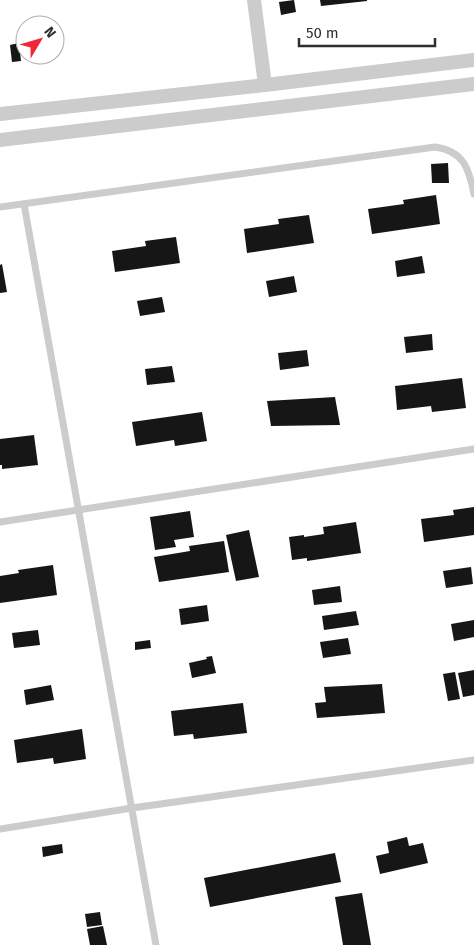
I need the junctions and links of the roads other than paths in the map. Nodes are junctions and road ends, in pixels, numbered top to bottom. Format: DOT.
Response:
graph roads {
  1 [pos="254,0"];
  2 [pos="474,60"];
  3 [pos="474,84"];
  4 [pos="265,85"];
  5 [pos="0,114"];
  6 [pos="0,140"];
  7 [pos="474,194"];
  8 [pos="24,204"];
  9 [pos="0,207"];
  10 [pos="474,450"];
  11 [pos="79,511"];
  12 [pos="0,522"];
  13 [pos="474,760"];
  14 [pos="132,808"];
  15 [pos="0,829"];
  16 [pos="156,945"];
  1 -- 4 [label="street"];
  2 -- 4 [label="street"];
  3 -- 6 [label="street"];
  4 -- 5 [label="street"];
  7 -- 8 [label="lane"];
  8 -- 9 [label="lane"];
  8 -- 11 [label="lane"];
  10 -- 11 [label="lane"];
  11 -- 12 [label="lane"];
  11 -- 14 [label="lane"];
  13 -- 14 [label="lane"];
  14 -- 15 [label="lane"];
  14 -- 16 [label="lane"];
}
